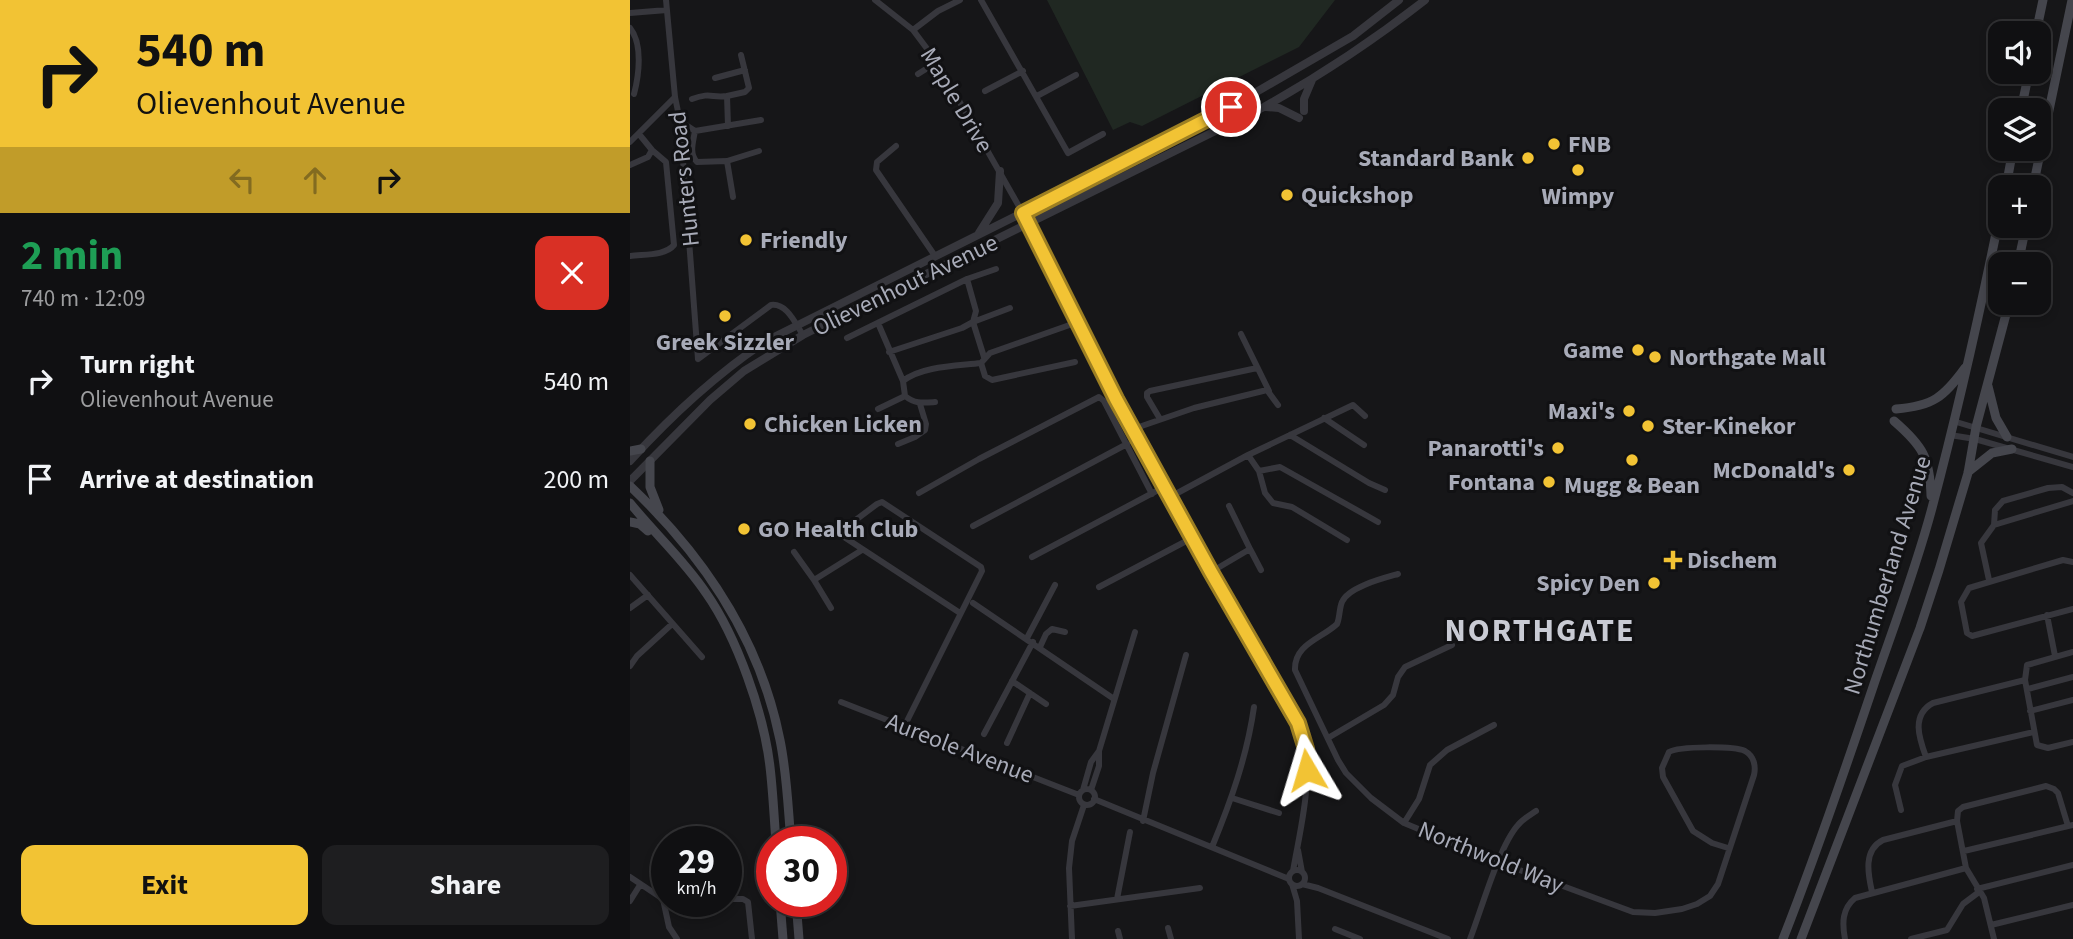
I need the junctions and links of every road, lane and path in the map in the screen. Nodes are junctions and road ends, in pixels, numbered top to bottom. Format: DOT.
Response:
graph roads {
  1 [pos="666,0"];
  2 [pos="875,0"];
  3 [pos="960,0"];
  4 [pos="981,0"];
  5 [pos="1399,0"];
  6 [pos="1425,0"];
  7 [pos="2043,0"];
  8 [pos="2071,0"];
  9 [pos="667,10"];
  10 [pos="630,13"];
  11 [pos="2039,21"];
  12 [pos="630,28"];
  13 [pos="913,30"];
  14 [pos="741,55"];
  15 [pos="937,62"];
  16 [pos="745,70"];
  17 [pos="1023,71"];
  18 [pos="918,74"];
  19 [pos="1076,75"];
  20 [pos="715,78"];
  21 [pos="1312,80"];
  22 [pos="985,92"];
  23 [pos="634,94"];
  24 [pos="727,96"];
  25 [pos="1037,96"];
  26 [pos="676,97"];
  27 [pos="692,99"];
  28 [pos="1264,107"];
  29 [pos="761,120"];
  30 [pos="680,121"];
  31 [pos="728,126"];
  32 [pos="695,131"];
  33 [pos="639,134"];
  34 [pos="1103,134"];
  35 [pos="630,142"];
  36 [pos="896,146"];
  37 [pos="652,150"];
  38 [pos="759,151"];
  39 [pos="727,161"];
  40 [pos="630,165"];
  41 [pos="1000,171"];
  42 [pos="2036,175"];
  43 [pos="733,197"];
  44 [pos="1023,213"];
  45 [pos="1029,224"];
  46 [pos="977,235"];
  47 [pos="1995,238"];
  48 [pos="630,256"];
  49 [pos="935,256"];
  50 [pos="996,269"];
  51 [pos="967,279"];
  52 [pos="1010,308"];
  53 [pos="2006,315"];
  54 [pos="973,322"];
  55 [pos="1078,322"];
  56 [pos="878,323"];
  57 [pos="797,324"];
  58 [pos="1241,334"];
  59 [pos="803,335"];
  60 [pos="847,338"];
  61 [pos="889,352"];
  62 [pos="982,360"];
  63 [pos="1970,361"];
  64 [pos="1075,362"];
  65 [pos="1258,368"];
  66 [pos="903,382"];
  67 [pos="1988,385"];
  68 [pos="1269,391"];
  69 [pos="905,396"];
  70 [pos="935,402"];
  71 [pos="920,404"];
  72 [pos="1278,405"];
  73 [pos="878,409"];
  74 [pos="1896,409"];
  75 [pos="1365,416"];
  76 [pos="1324,418"];
  77 [pos="1160,419"];
  78 [pos="1894,421"];
  79 [pos="1952,421"];
  80 [pos="1976,427"];
  81 [pos="1133,429"];
  82 [pos="1290,435"];
  83 [pos="1949,435"];
  84 [pos="2007,437"];
  85 [pos="1974,439"];
  86 [pos="898,444"];
  87 [pos="1127,444"];
  88 [pos="1364,445"];
  89 [pos="641,449"];
  90 [pos="2012,449"];
  91 [pos="630,451"];
  92 [pos="1248,455"];
  93 [pos="2073,457"];
  94 [pos="630,461"];
  95 [pos="650,461"];
  96 [pos="2073,467"];
  97 [pos="1259,471"];
  98 [pos="1968,473"];
  99 [pos="630,484"];
  100 [pos="1164,487"];
  101 [pos="1385,490"];
  102 [pos="919,493"];
  103 [pos="2073,493"];
  104 [pos="1152,494"];
  105 [pos="1170,497"];
  106 [pos="2073,501"];
  107 [pos="630,503"];
  108 [pos="1229,506"];
  109 [pos="1932,509"];
  110 [pos="630,522"];
  111 [pos="1378,522"];
  112 [pos="1994,525"];
  113 [pos="973,526"];
  114 [pos="675,531"];
  115 [pos="1192,538"];
  116 [pos="1347,540"];
  117 [pos="1250,549"];
  118 [pos="862,550"];
  119 [pos="794,552"];
  120 [pos="1032,557"];
  121 [pos="683,562"];
  122 [pos="2073,562"];
  123 [pos="1261,570"];
  124 [pos="1211,572"];
  125 [pos="1398,574"];
  126 [pos="630,575"];
  127 [pos="814,580"];
  128 [pos="1989,580"];
  129 [pos="1055,584"];
  130 [pos="1099,587"];
  131 [pos="648,595"];
  132 [pos="973,603"];
  133 [pos="630,608"];
  134 [pos="831,608"];
  135 [pos="2073,609"];
  136 [pos="960,613"];
  137 [pos="2048,615"];
  138 [pos="673,624"];
  139 [pos="1065,632"];
  140 [pos="1135,632"];
  141 [pos="1030,640"];
  142 [pos="1452,645"];
  143 [pos="1040,647"];
  144 [pos="2073,652"];
  145 [pos="1186,655"];
  146 [pos="2055,656"];
  147 [pos="702,657"];
  148 [pos="630,666"];
  149 [pos="2073,677"];
  150 [pos="2025,680"];
  151 [pos="1013,681"];
  152 [pos="2028,689"];
  153 [pos="1030,693"];
  154 [pos="1114,699"];
  155 [pos="2073,700"];
  156 [pos="841,702"];
  157 [pos="1046,704"];
  158 [pos="1254,707"];
  159 [pos="2030,711"];
  160 [pos="1494,724"];
  161 [pos="904,727"];
  162 [pos="2034,732"];
  163 [pos="984,734"];
  164 [pos="1328,738"];
  165 [pos="2073,742"];
  166 [pos="1007,743"];
  167 [pos="1926,757"];
  168 [pos="1084,792"];
  169 [pos="1232,798"];
  170 [pos="1094,799"];
  171 [pos="1084,805"];
  172 [pos="1901,810"];
  173 [pos="1536,811"];
  174 [pos="1279,813"];
  175 [pos="1143,821"];
  176 [pos="1957,821"];
  177 [pos="1404,823"];
  178 [pos="775,826"];
  179 [pos="789,826"];
  180 [pos="2071,826"];
  181 [pos="1130,832"];
  182 [pos="1212,847"];
  183 [pos="1728,848"];
  184 [pos="1964,851"];
  185 [pos="1499,862"];
  186 [pos="2073,865"];
  187 [pos="1966,868"];
  188 [pos="630,877"];
  189 [pos="1297,879"];
  190 [pos="640,885"];
  191 [pos="1200,888"];
  192 [pos="1978,890"];
  193 [pos="651,891"];
  194 [pos="1872,892"];
  195 [pos="742,899"];
  196 [pos="1117,899"];
  197 [pos="630,901"];
  198 [pos="2073,905"];
  199 [pos="1070,906"];
  200 [pos="668,917"];
  201 [pos="781,917"];
  202 [pos="797,917"];
  203 [pos="1991,925"];
  204 [pos="1168,928"];
  205 [pos="1335,929"];
  206 [pos="1433,936"];
  207 [pos="677,939"];
  208 [pos="752,939"];
  209 [pos="783,939"];
  210 [pos="799,939"];
  211 [pos="1072,939"];
  212 [pos="1171,939"];
  213 [pos="1299,939"];
  214 [pos="1359,939"];
  215 [pos="1448,939"];
  216 [pos="1470,939"];
  217 [pos="1783,939"];
  218 [pos="1801,939"];
  219 [pos="1845,939"];
  220 [pos="1911,939"];
  221 [pos="1994,939"];
  1 -- 9 [label="street, Hunters Road"];
  2 -- 13 [label="street, Maple Drive"];
  3 -- 13 [label="street"];
  4 -- 17 [label="street"];
  5 -- 44 [label="street, Olievenhout Avenue"];
  6 -- 21 [label="street, Olievenhout Avenue"];
  7 -- 11 [label="main road"];
  8 -- 42 [label="main road"];
  9 -- 10 [label="street"];
  9 -- 26 [label="street, Hunters Road"];
  12 -- 23 [label="street"];
  13 -- 15 [label="street, Maple Drive"];
  14 -- 16 [label="street"];
  15 -- 18 [label="street"];
  15 -- 41 [label="street, Maple Drive"];
  16 -- 20 [label="street"];
  16 -- 24 [label="street"];
  17 -- 22 [label="street"];
  17 -- 25 [label="street"];
  19 -- 25 [label="street"];
  21 -- 28 [label="street, Olievenhout Avenue"];
  21 -- 28 [label="street"];
  24 -- 27 [label="street"];
  24 -- 31 [label="street"];
  25 -- 34 [label="street"];
  26 -- 30 [label="street, Hunters Road"];
  26 -- 33 [label="street"];
  28 -- 45 [label="street, Olievenhout Avenue"];
  29 -- 31 [label="street"];
  30 -- 32 [label="street"];
  30 -- 57 [label="street, Hunters Road"];
  31 -- 32 [label="street"];
  32 -- 39 [label="street"];
  33 -- 35 [label="street"];
  33 -- 37 [label="street"];
  36 -- 49 [label="street"];
  37 -- 40 [label="street"];
  37 -- 48 [label="street"];
  38 -- 39 [label="street"];
  39 -- 43 [label="street"];
  41 -- 44 [label="street, Maple Drive"];
  41 -- 46 [label="street"];
  44 -- 45 [label="street, Maple Drive"];
  44 -- 46 [label="street, Olievenhout Avenue"];
  45 -- 55 [label="street, Maple Drive"];
  45 -- 59 [label="street, Olievenhout Avenue"];
  46 -- 49 [label="street, Olievenhout Avenue"];
  47 -- 63 [label="main road, Northumberland Avenue"];
  49 -- 57 [label="street, Olievenhout Avenue"];
  50 -- 51 [label="street"];
  51 -- 54 [label="street"];
  51 -- 56 [label="street"];
  52 -- 54 [label="street"];
  53 -- 67 [label="main road, Northumberland Avenue"];
  54 -- 61 [label="street"];
  54 -- 62 [label="street"];
  55 -- 62 [label="street"];
  55 -- 81 [label="street, Maple Drive"];
  56 -- 60 [label="street"];
  56 -- 61 [label="street"];
  57 -- 59 [label="street"];
  57 -- 89 [label="street, Olievenhout Avenue"];
  58 -- 65 [label="street"];
  59 -- 95 [label="street, Olievenhout Avenue"];
  61 -- 66 [label="street"];
  62 -- 64 [label="street"];
  62 -- 66 [label="street"];
  63 -- 74 [label="main road"];
  63 -- 79 [label="main road, Northumberland Avenue"];
  65 -- 68 [label="street"];
  65 -- 77 [label="street"];
  66 -- 69 [label="street"];
  67 -- 80 [label="main road, Northumberland Avenue"];
  67 -- 84 [label="main road"];
  68 -- 72 [label="street"];
  68 -- 77 [label="street"];
  69 -- 71 [label="street"];
  69 -- 73 [label="street"];
  70 -- 71 [label="street"];
  71 -- 86 [label="street"];
  75 -- 76 [label="street"];
  76 -- 82 [label="street"];
  76 -- 88 [label="street"];
  77 -- 81 [label="street"];
  78 -- 109 [label="main road"];
  79 -- 80 [label="street"];
  79 -- 83 [label="main road, Northumberland Avenue"];
  80 -- 84 [label="street"];
  80 -- 85 [label="main road, Northumberland Avenue"];
  81 -- 100 [label="street, Maple Drive"];
  82 -- 92 [label="street"];
  82 -- 101 [label="street"];
  83 -- 85 [label="street"];
  83 -- 109 [label="main road, Northumberland Avenue"];
  84 -- 93 [label="street"];
  85 -- 90 [label="street"];
  85 -- 98 [label="main road, Northumberland Avenue"];
  87 -- 102 [label="street"];
  87 -- 104 [label="street"];
  87 -- 113 [label="street"];
  89 -- 91 [label="main road"];
  89 -- 94 [label="street, Olievenhout Avenue"];
  90 -- 96 [label="street"];
  90 -- 98 [label="main road"];
  92 -- 97 [label="street"];
  92 -- 105 [label="street"];
  95 -- 99 [label="street, Olievenhout Avenue"];
  95 -- 114 [label="main road"];
  97 -- 111 [label="street"];
  97 -- 116 [label="street"];
  98 -- 218 [label="main road, Northumberland Avenue"];
  99 -- 114 [label="main road"];
  100 -- 104 [label="street"];
  100 -- 105 [label="street, Maple Drive"];
  103 -- 112 [label="street"];
  104 -- 120 [label="street"];
  105 -- 115 [label="street, Maple Drive"];
  106 -- 112 [label="street"];
  107 -- 121 [label="main road"];
  108 -- 117 [label="street"];
  109 -- 217 [label="main road, Northumberland Avenue"];
  110 -- 121 [label="main road"];
  112 -- 128 [label="street"];
  114 -- 179 [label="main road"];
  115 -- 124 [label="street, Maple Drive"];
  115 -- 130 [label="street"];
  117 -- 123 [label="street"];
  117 -- 124 [label="street"];
  118 -- 127 [label="street"];
  118 -- 136 [label="street"];
  118 -- 136 [label="street"];
  119 -- 127 [label="street"];
  121 -- 178 [label="main road"];
  122 -- 128 [label="street"];
  124 -- 189 [label="street, Maple Drive"];
  125 -- 164 [label="street, Northwold Way"];
  126 -- 131 [label="street"];
  127 -- 134 [label="street"];
  128 -- 137 [label="street"];
  129 -- 141 [label="street"];
  131 -- 133 [label="street"];
  131 -- 138 [label="street"];
  132 -- 141 [label="street"];
  135 -- 137 [label="street"];
  136 -- 161 [label="street"];
  137 -- 146 [label="street"];
  138 -- 147 [label="street"];
  138 -- 148 [label="street"];
  139 -- 143 [label="street"];
  140 -- 154 [label="street"];
  141 -- 143 [label="street"];
  141 -- 151 [label="street"];
  142 -- 164 [label="street"];
  143 -- 154 [label="street"];
  144 -- 146 [label="street"];
  145 -- 175 [label="street"];
  146 -- 150 [label="street"];
  149 -- 152 [label="street"];
  150 -- 152 [label="street"];
  150 -- 167 [label="street"];
  151 -- 153 [label="street"];
  151 -- 163 [label="street"];
  152 -- 159 [label="street"];
  153 -- 157 [label="street"];
  153 -- 166 [label="street"];
  154 -- 168 [label="street"];
  155 -- 159 [label="street"];
  156 -- 161 [label="street, Aureole Avenue"];
  158 -- 169 [label="street"];
  159 -- 162 [label="street"];
  160 -- 177 [label="street"];
  161 -- 168 [label="street, Aureole Avenue"];
  162 -- 165 [label="street"];
  162 -- 167 [label="street"];
  164 -- 177 [label="street, Northwold Way"];
  167 -- 172 [label="street"];
  168 -- 170 [label="street"];
  168 -- 171 [label="street"];
  169 -- 174 [label="street"];
  169 -- 182 [label="street"];
  170 -- 171 [label="street"];
  170 -- 175 [label="street"];
  171 -- 199 [label="street"];
  173 -- 185 [label="street"];
  175 -- 182 [label="street"];
  176 -- 180 [label="street"];
  176 -- 184 [label="street"];
  176 -- 194 [label="street"];
  177 -- 185 [label="street, Northwold Way"];
  180 -- 184 [label="street"];
  181 -- 196 [label="street"];
  182 -- 189 [label="street"];
  183 -- 183 [label="street"];
  183 -- 185 [label="street, Northwold Way"];
  184 -- 187 [label="street"];
  185 -- 216 [label="street"];
  186 -- 192 [label="street"];
  187 -- 192 [label="street"];
  187 -- 194 [label="street"];
  188 -- 190 [label="street"];
  189 -- 206 [label="street"];
  189 -- 213 [label="street, Maple Drive"];
  190 -- 193 [label="street"];
  190 -- 197 [label="street"];
  191 -- 196 [label="street"];
  192 -- 203 [label="street"];
  192 -- 220 [label="street"];
  194 -- 219 [label="street"];
  195 -- 208 [label="street"];
  196 -- 199 [label="street"];
  198 -- 203 [label="street"];
  199 -- 211 [label="street"];
  200 -- 207 [label="street"];
  201 -- 209 [label="main road"];
  202 -- 210 [label="main road"];
  203 -- 221 [label="street"];
  204 -- 212 [label="street"];
  205 -- 214 [label="street"];
  206 -- 215 [label="street"];
}
